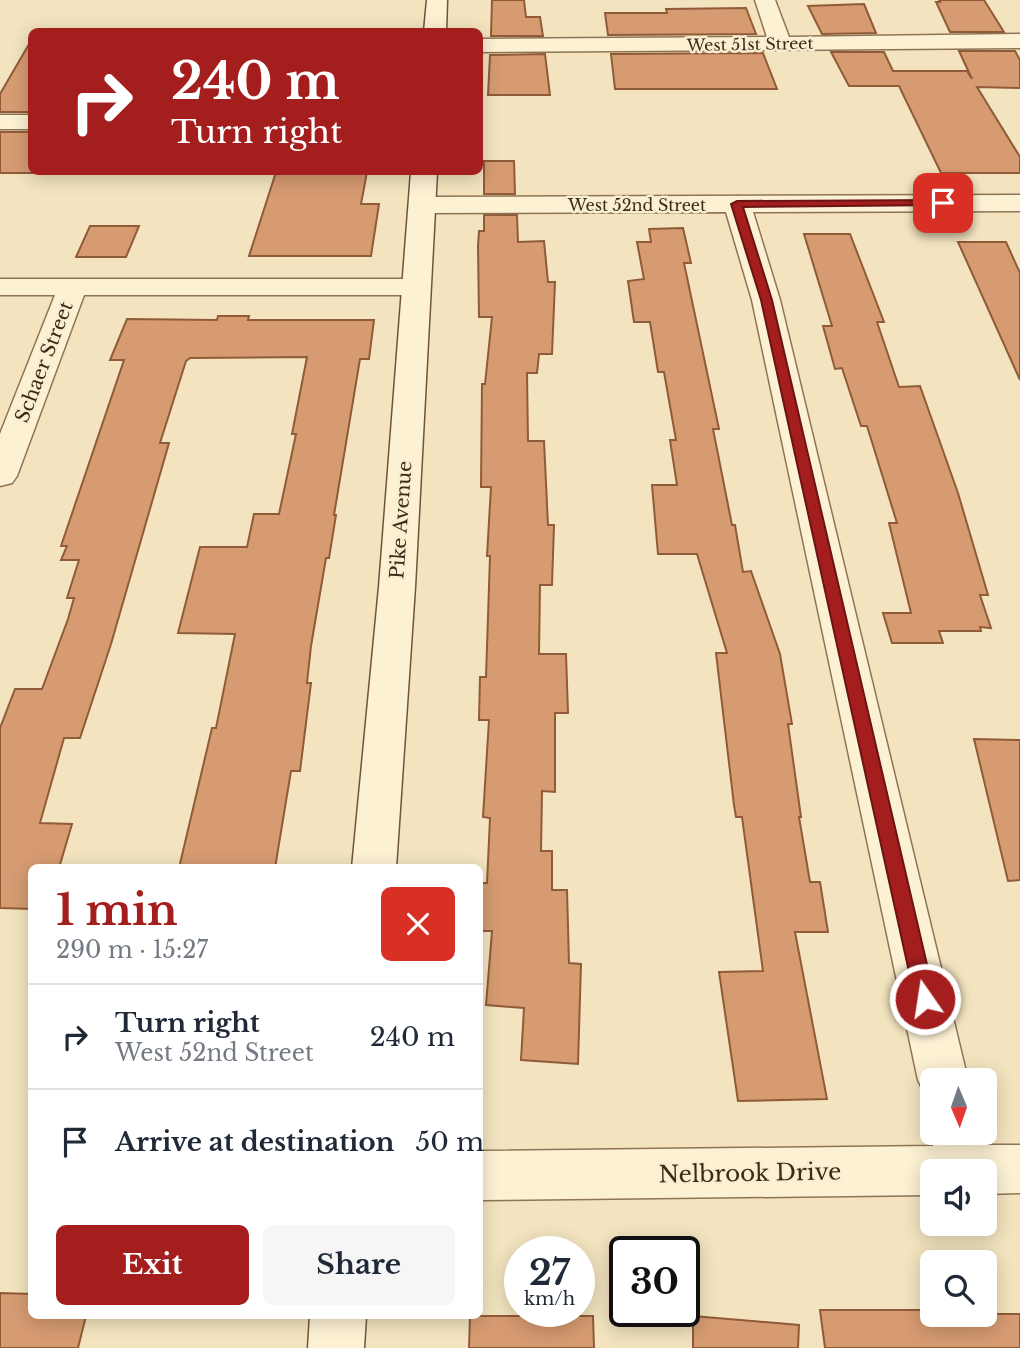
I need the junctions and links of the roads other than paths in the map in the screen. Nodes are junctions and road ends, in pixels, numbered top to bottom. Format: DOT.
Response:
graph roads {
  1 [pos="437,0"];
  2 [pos="765,0"];
  3 [pos="435,28"];
  4 [pos="1020,41"];
  5 [pos="780,43"];
  6 [pos="483,46"];
  7 [pos="0,122"];
  8 [pos="28,122"];
  9 [pos="424,175"];
  10 [pos="1020,202"];
  11 [pos="737,204"];
  12 [pos="422,205"];
  13 [pos="0,287"];
  14 [pos="73,287"];
  15 [pos="416,287"];
  16 [pos="0,476"];
  17 [pos="374,864"];
  18 [pos="940,1068"];
  19 [pos="959,1151"];
  20 [pos="1020,1169"];
  21 [pos="483,1176"];
  22 [pos="338,1319"];
  23 [pos="336,1348"];
  1 -- 3 [label="street"];
  2 -- 5 [label="street"];
  4 -- 5 [label="street, West 51st Street"];
  5 -- 6 [label="street, West 51st Street"];
  7 -- 8 [label="street"];
  9 -- 12 [label="street, Pike Avenue"];
  10 -- 11 [label="street, West 52nd Street"];
  11 -- 12 [label="street, West 52nd Street"];
  11 -- 18 [label="street"];
  12 -- 15 [label="street, Pike Avenue"];
  13 -- 14 [label="street"];
  14 -- 15 [label="street"];
  14 -- 16 [label="street, Schaer Street"];
  15 -- 17 [label="street, Pike Avenue"];
  19 -- 20 [label="street, Nelbrook Drive"];
  19 -- 21 [label="street, Nelbrook Drive"];
  22 -- 23 [label="street"];
}
